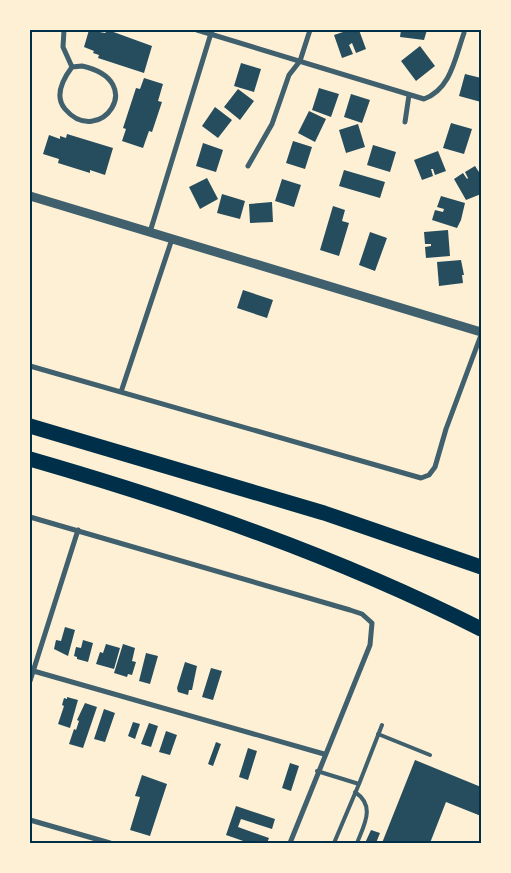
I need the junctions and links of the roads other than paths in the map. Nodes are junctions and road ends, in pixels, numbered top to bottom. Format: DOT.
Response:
graph roads {
  1 [pos="64,30"];
  2 [pos="197,30"];
  3 [pos="310,30"];
  4 [pos="211,32"];
  5 [pos="464,33"];
  6 [pos="300,60"];
  7 [pos="72,67"];
  8 [pos="409,95"];
  9 [pos="405,122"];
  10 [pos="248,166"];
  11 [pos="30,196"];
  12 [pos="150,232"];
  13 [pos="172,239"];
  14 [pos="481,333"];
  15 [pos="30,366"];
  16 [pos="121,392"];
  17 [pos="30,426"];
  18 [pos="30,459"];
  19 [pos="30,517"];
  20 [pos="78,530"];
  21 [pos="481,566"];
  22 [pos="481,629"];
  23 [pos="32,670"];
  24 [pos="30,681"];
  25 [pos="382,725"];
  26 [pos="378,734"];
  27 [pos="324,754"];
  28 [pos="430,756"];
  29 [pos="318,771"];
  30 [pos="358,784"];
  31 [pos="355,792"];
  32 [pos="30,820"];
  33 [pos="110,843"];
  34 [pos="290,843"];
  35 [pos="334,843"];
  36 [pos="357,843"];
  1 -- 7 [label="street"];
  2 -- 4 [label="street"];
  3 -- 6 [label="street"];
  4 -- 6 [label="street"];
  4 -- 12 [label="street"];
  5 -- 8 [label="street"];
  6 -- 8 [label="street"];
  6 -- 10 [label="street"];
  7 -- 7 [label="street"];
  8 -- 9 [label="street"];
  11 -- 12 [label="street"];
  12 -- 13 [label="street"];
  13 -- 14 [label="street"];
  13 -- 16 [label="street"];
  14 -- 16 [label="street"];
  15 -- 16 [label="street"];
  17 -- 21 [label="highway"];
  18 -- 22 [label="highway"];
  19 -- 20 [label="street"];
  20 -- 23 [label="street"];
  20 -- 27 [label="street"];
  23 -- 24 [label="street"];
  23 -- 27 [label="street"];
  25 -- 26 [label="lane"];
  26 -- 28 [label="lane"];
  26 -- 30 [label="lane"];
  27 -- 29 [label="street"];
  29 -- 30 [label="lane"];
  29 -- 34 [label="street"];
  30 -- 31 [label="lane"];
  31 -- 35 [label="lane"];
  31 -- 36 [label="lane"];
  32 -- 33 [label="street"];
}
